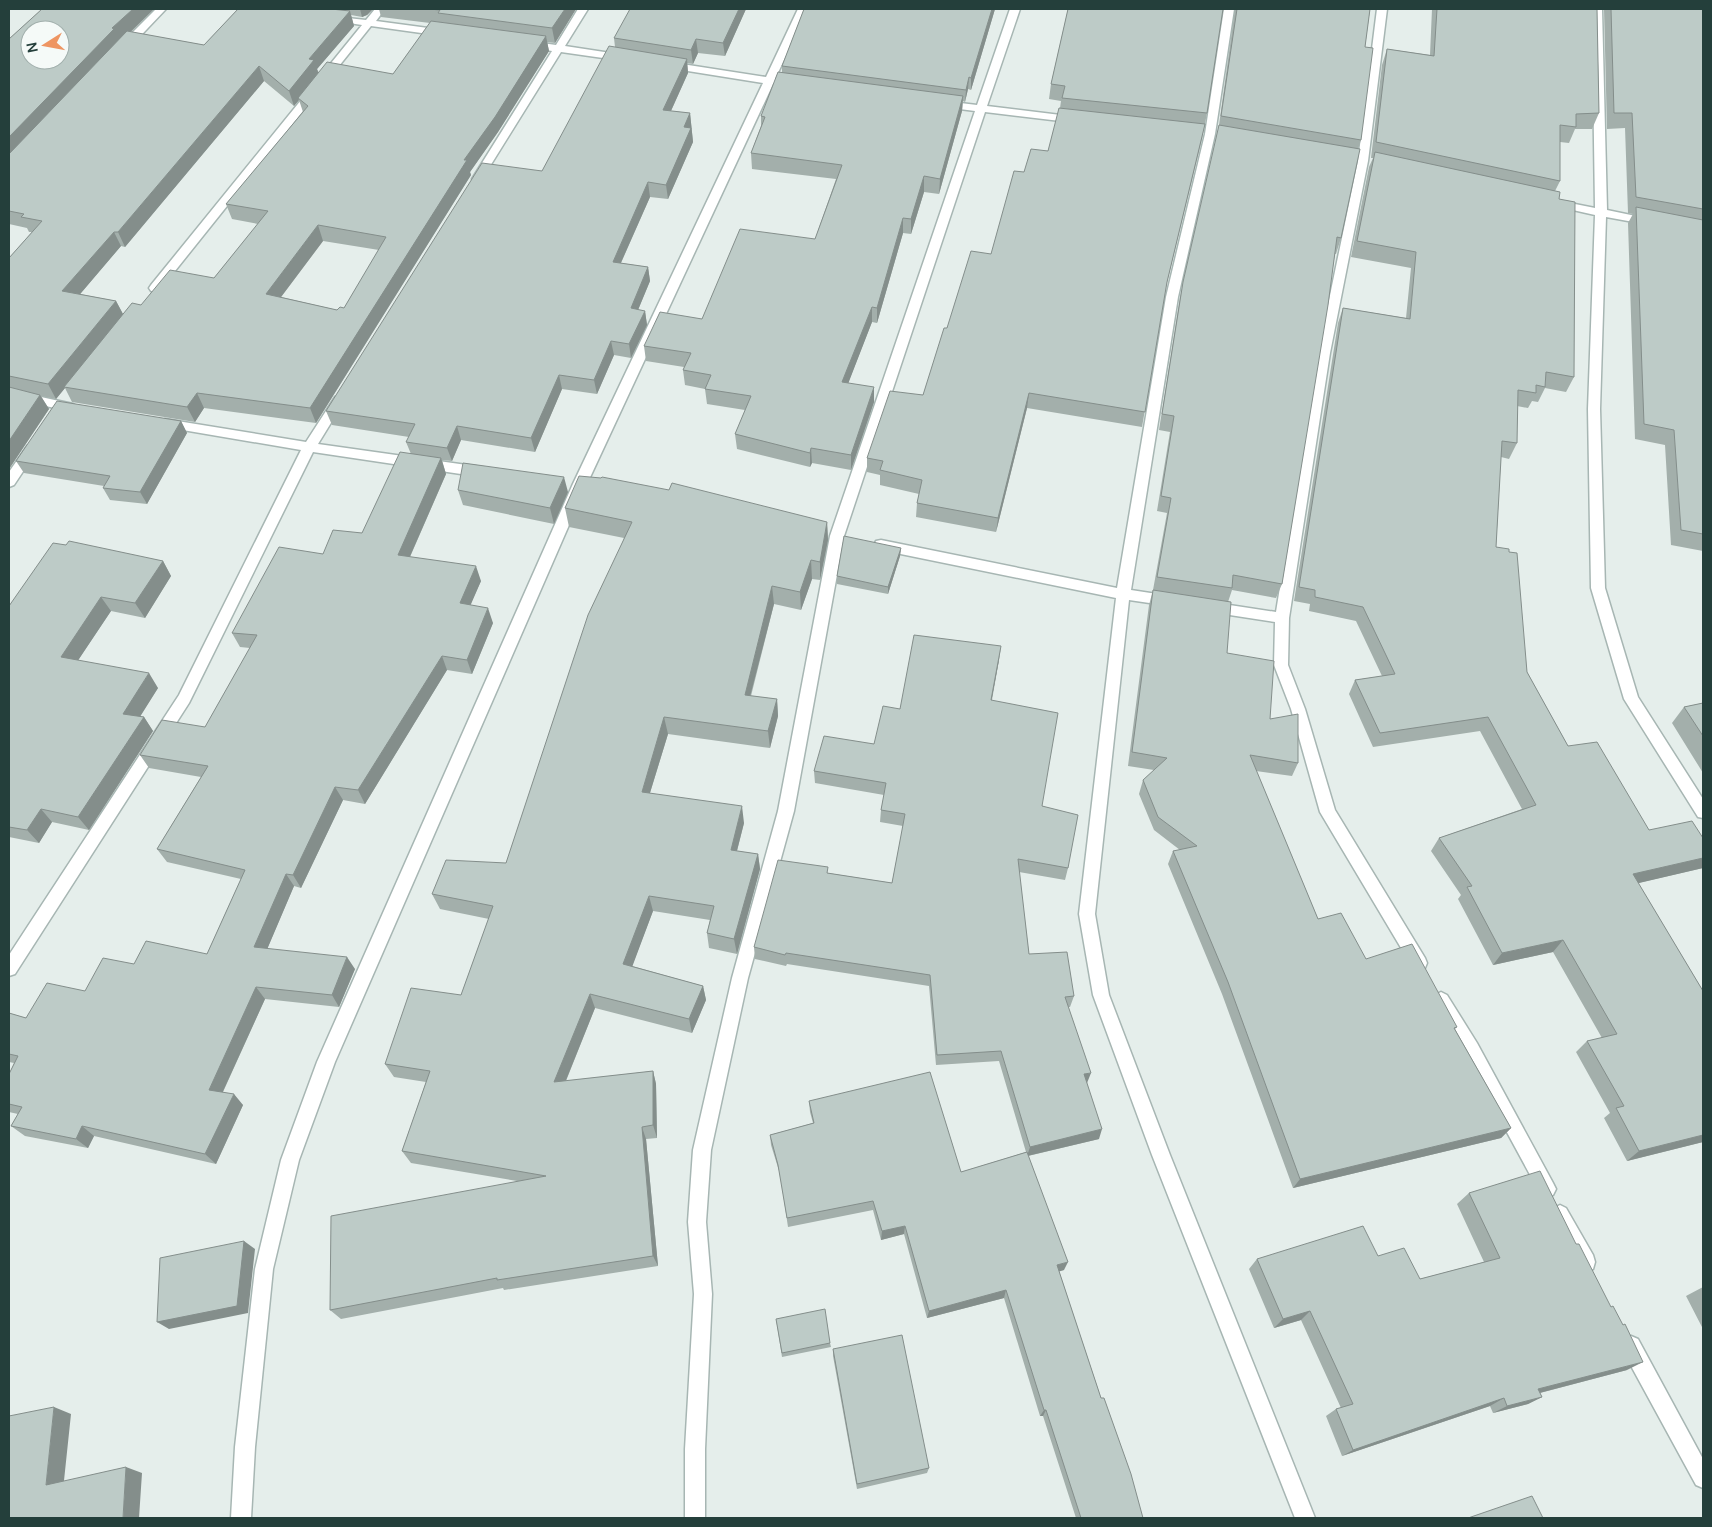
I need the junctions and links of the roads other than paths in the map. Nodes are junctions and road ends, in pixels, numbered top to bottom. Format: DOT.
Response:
graph roads {
  1 [pos="161,9"];
  2 [pos="380,9"];
  3 [pos="582,9"];
  4 [pos="803,9"];
  5 [pos="1015,9"];
  6 [pos="1229,9"];
  7 [pos="1382,9"];
  8 [pos="1597,9"];
  9 [pos="322,16"];
  10 [pos="370,23"];
  11 [pos="455,34"];
  12 [pos="521,43"];
  13 [pos="559,48"];
  14 [pos="115,57"];
  15 [pos="635,60"];
  16 [pos="654,63"];
  17 [pos="769,81"];
  18 [pos="788,84"];
  19 [pos="932,103"];
  20 [pos="980,109"];
  21 [pos="1085,120"];
  22 [pos="470,189"];
  23 [pos="1544,200"];
  24 [pos="1602,213"];
  25 [pos="1657,223"];
  26 [pos="147,299"];
  27 [pos="346,389"];
  28 [pos="9,394"];
  29 [pos="89,411"];
  30 [pos="156,422"];
  31 [pos="39,438"];
  32 [pos="309,447"];
  33 [pos="492,473"];
  34 [pos="9,482"];
  35 [pos="574,485"];
  36 [pos="597,487"];
  37 [pos="866,542"];
  38 [pos="1123,594"];
  39 [pos="1179,602"];
  40 [pos="1198,605"];
  41 [pos="1282,618"];
  42 [pos="1703,812"];
  43 [pos="9,969"];
  44 [pos="1425,973"];
  45 [pos="1435,990"];
  46 [pos="1594,1277"];
  47 [pos="1622,1329"];
  48 [pos="1703,1478"];
  49 [pos="241,1518"];
  50 [pos="695,1518"];
  51 [pos="1305,1518"];
  1 -- 14 [label="street"];
  2 -- 10 [label="street"];
  3 -- 13 [label="street"];
  4 -- 17 [label="street"];
  5 -- 20 [label="street"];
  6 -- 38 [label="street"];
  7 -- 41 [label="street"];
  8 -- 24 [label="street"];
  9 -- 10 [label="street"];
  10 -- 11 [label="street"];
  10 -- 26 [label="street"];
  12 -- 13 [label="street"];
  13 -- 15 [label="street"];
  13 -- 22 [label="street"];
  16 -- 17 [label="street"];
  17 -- 18 [label="street"];
  17 -- 35 [label="street"];
  19 -- 20 [label="street"];
  20 -- 21 [label="street"];
  20 -- 50 [label="street"];
  23 -- 24 [label="street"];
  24 -- 25 [label="street"];
  24 -- 42 [label="street"];
  27 -- 32 [label="street"];
  28 -- 29 [label="street"];
  30 -- 32 [label="street"];
  31 -- 34 [label="street"];
  32 -- 33 [label="street"];
  32 -- 43 [label="street"];
  35 -- 36 [label="street"];
  35 -- 49 [label="street"];
  37 -- 38 [label="street"];
  38 -- 39 [label="street"];
  38 -- 51 [label="street"];
  40 -- 41 [label="street"];
  41 -- 44 [label="street"];
  45 -- 46 [label="street"];
  47 -- 48 [label="street"];
}
